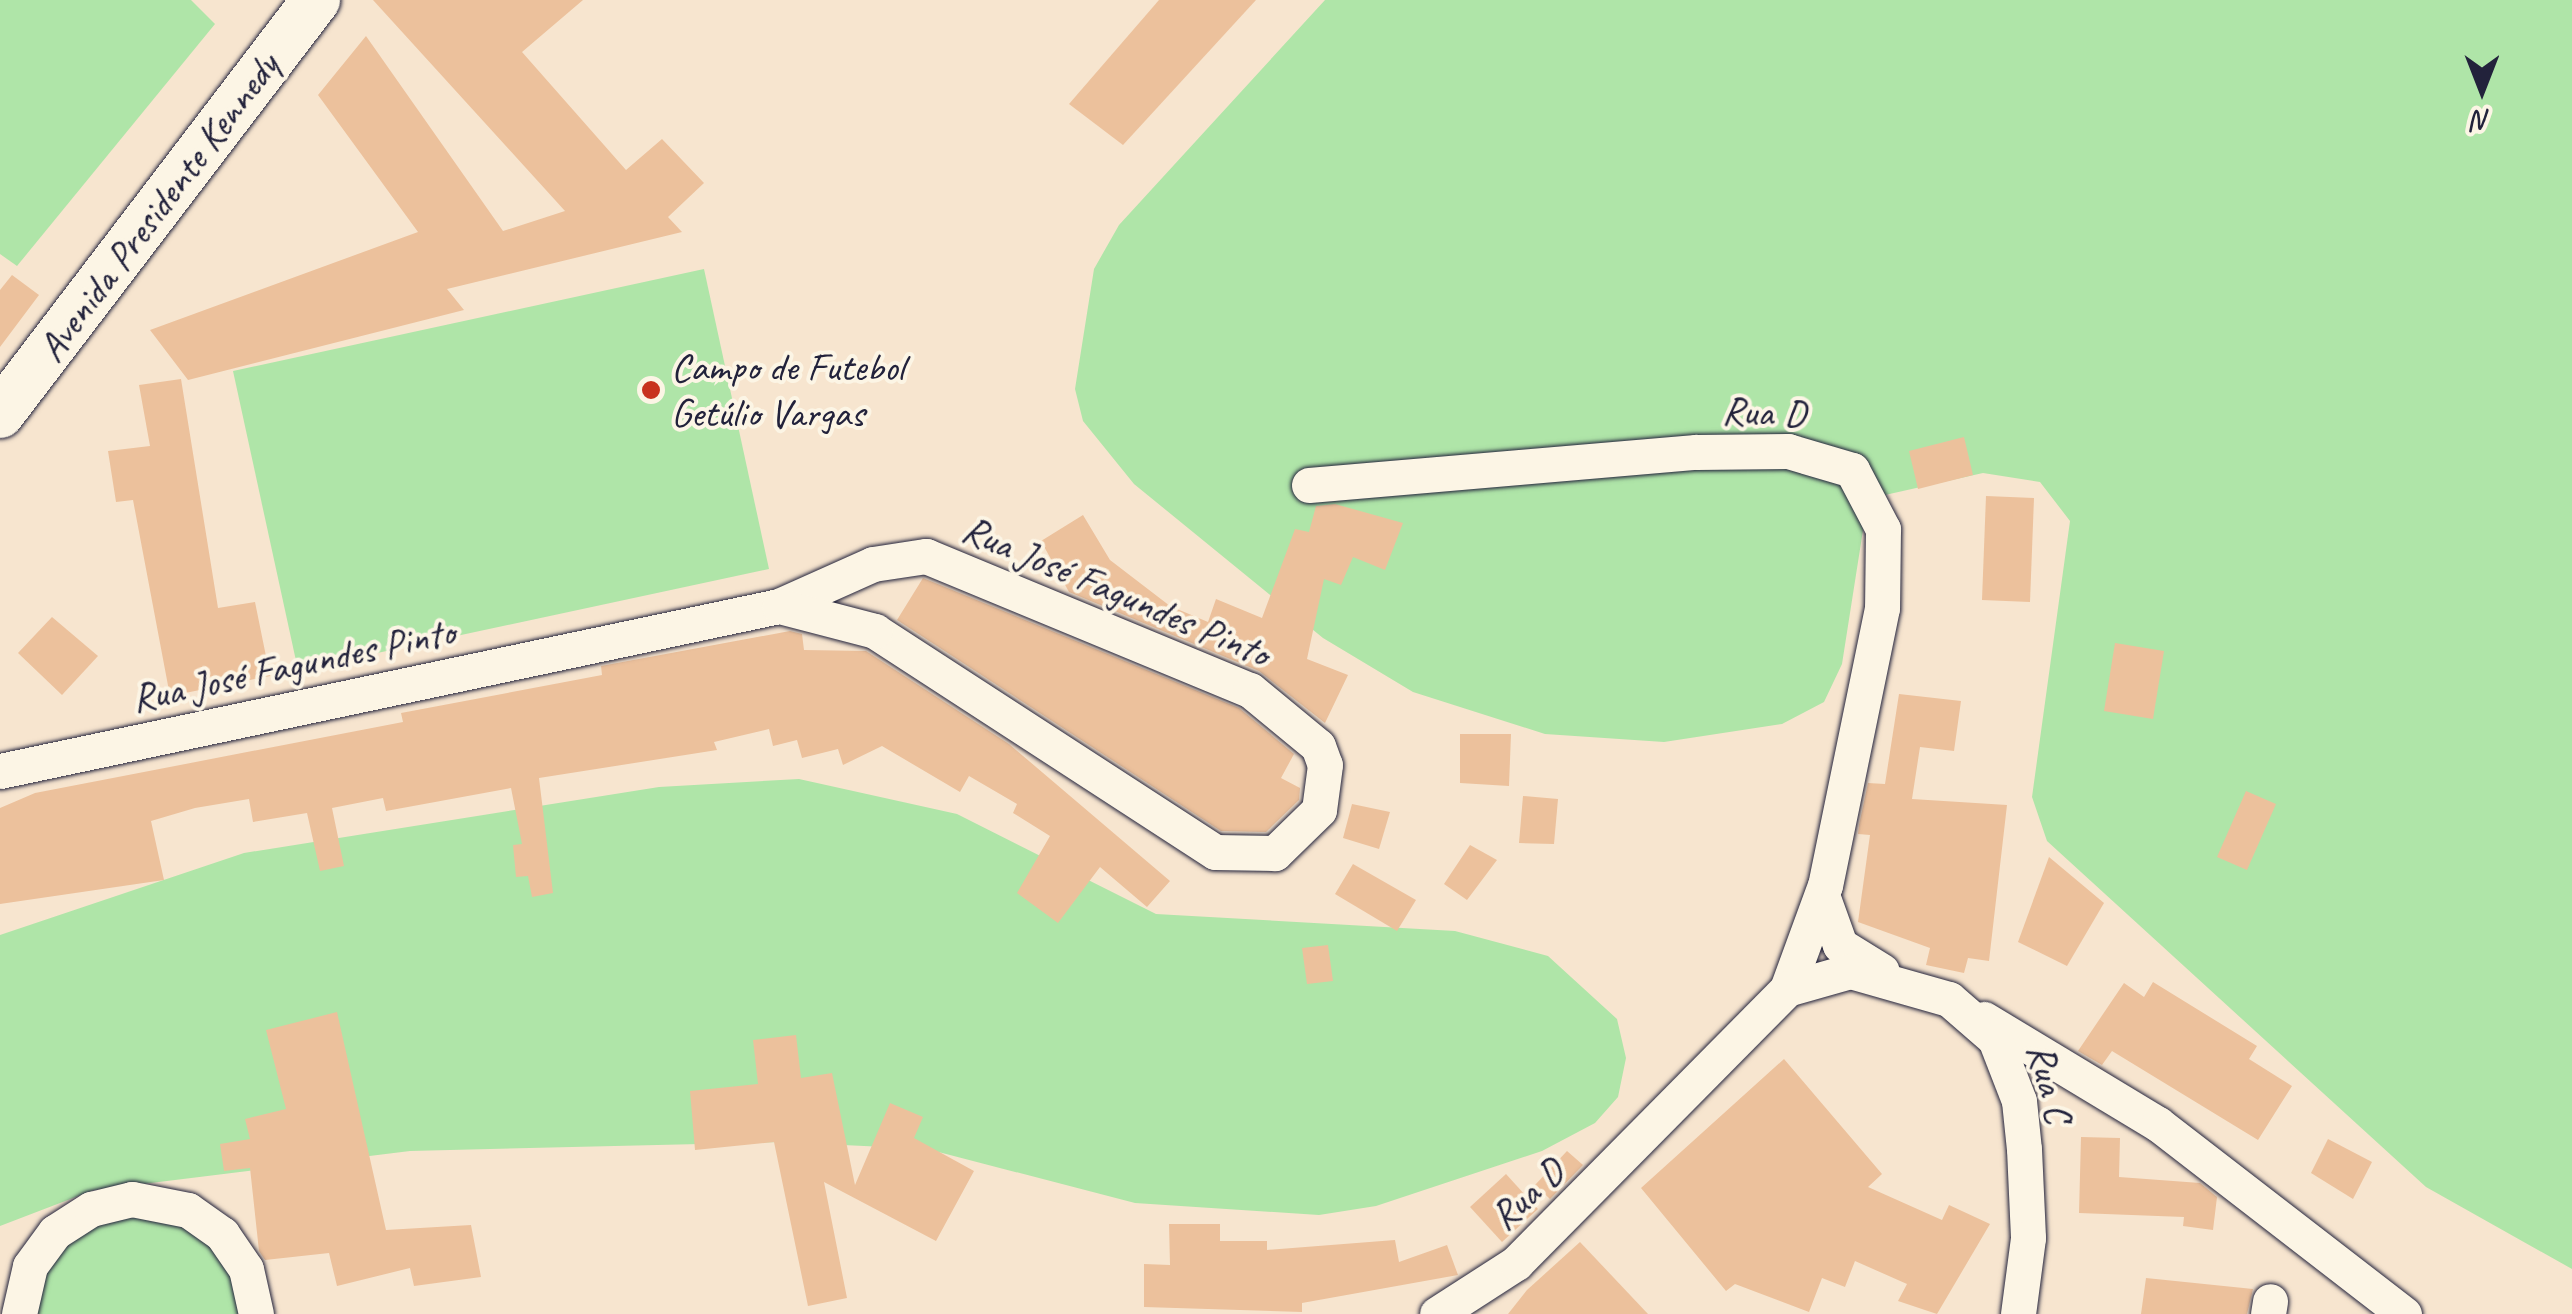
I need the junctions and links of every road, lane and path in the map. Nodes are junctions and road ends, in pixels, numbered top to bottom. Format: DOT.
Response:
graph roads {
  1 [pos="316,0"];
  2 [pos="0,414"];
  3 [pos="1309,485"];
  4 [pos="779,606"];
  5 [pos="0,771"];
  6 [pos="1822,895"];
  7 [pos="1850,971"];
  8 [pos="1915,985"];
  9 [pos="1787,990"];
  10 [pos="1975,1014"];
  11 [pos="2090,1080"];
  12 [pos="2019,1101"];
  13 [pos="19,1314"];
  14 [pos="256,1314"];
  15 [pos="1436,1314"];
  16 [pos="2018,1314"];
  17 [pos="2404,1314"];
  1 -- 2 [label="main road, Avenida Presidente Kennedy"];
  3 -- 6 [label="street, Rua D"];
  4 -- 4 [label="street, Rua José Fagundes Pinto"];
  4 -- 5 [label="street, Rua José Fagundes Pinto"];
  6 -- 8 [label="street"];
  6 -- 9 [label="street, Rua D"];
  7 -- 8 [label="street, Rua C"];
  7 -- 9 [label="street, Rua D"];
  8 -- 10 [label="street, Rua C"];
  9 -- 15 [label="street, Rua D"];
  10 -- 11 [label="street"];
  10 -- 12 [label="street, Rua C"];
  11 -- 12 [label="street"];
  11 -- 17 [label="street"];
  12 -- 16 [label="street, Rua C"];
  13 -- 14 [label="street"];
}
